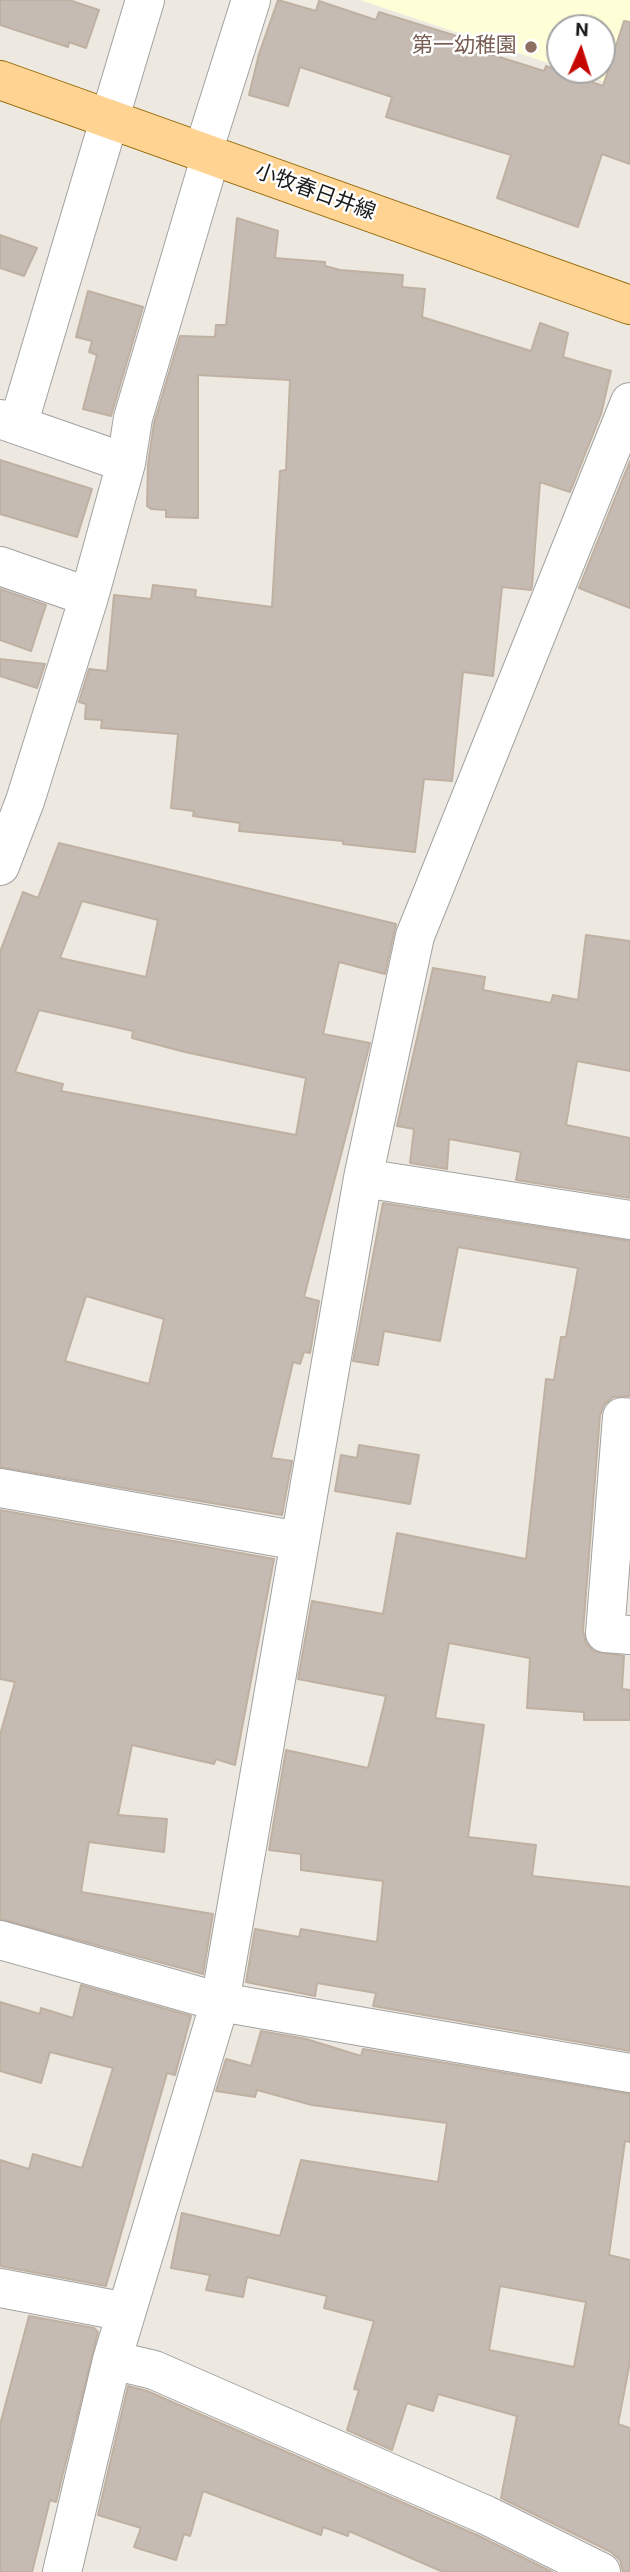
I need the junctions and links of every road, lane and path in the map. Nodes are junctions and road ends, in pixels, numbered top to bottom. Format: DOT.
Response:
graph roads {
  1 [pos="145,0"];
  2 [pos="251,0"];
  3 [pos="0,80"];
  4 [pos="108,119"];
  5 [pos="207,154"];
  6 [pos="630,305"];
  7 [pos="630,402"];
  8 [pos="9,422"];
  9 [pos="126,463"];
  10 [pos="0,566"];
  11 [pos="89,597"];
  12 [pos="13,796"];
  13 [pos="0,866"];
  14 [pos="363,1178"];
  15 [pos="630,1220"];
  16 [pos="630,1418"];
  17 [pos="0,1488"];
  18 [pos="299,1541"];
  19 [pos="630,1635"];
  20 [pos="0,1940"];
  21 [pos="220,2001"];
  22 [pos="630,2073"];
  23 [pos="0,2288"];
  24 [pos="126,2312"];
  25 [pos="112,2360"];
  26 [pos="62,2572"];
  27 [pos="601,2572"];
  1 -- 4 [label="street"];
  2 -- 5 [label="street"];
  3 -- 4 [label="main road, 小牧春日井線"];
  4 -- 5 [label="main road, 小牧春日井線"];
  4 -- 8 [label="street"];
  5 -- 6 [label="main road, 小牧春日井線"];
  5 -- 9 [label="street"];
  7 -- 14 [label="street"];
  8 -- 9 [label="street"];
  9 -- 11 [label="street"];
  10 -- 11 [label="street"];
  11 -- 12 [label="street"];
  12 -- 13 [label="street"];
  14 -- 15 [label="street"];
  14 -- 18 [label="street"];
  16 -- 19 [label="street"];
  17 -- 18 [label="street"];
  18 -- 21 [label="street"];
  20 -- 21 [label="street"];
  21 -- 22 [label="street"];
  21 -- 24 [label="street"];
  23 -- 24 [label="street"];
  24 -- 25 [label="street"];
  25 -- 26 [label="street"];
  25 -- 27 [label="street"];
}
